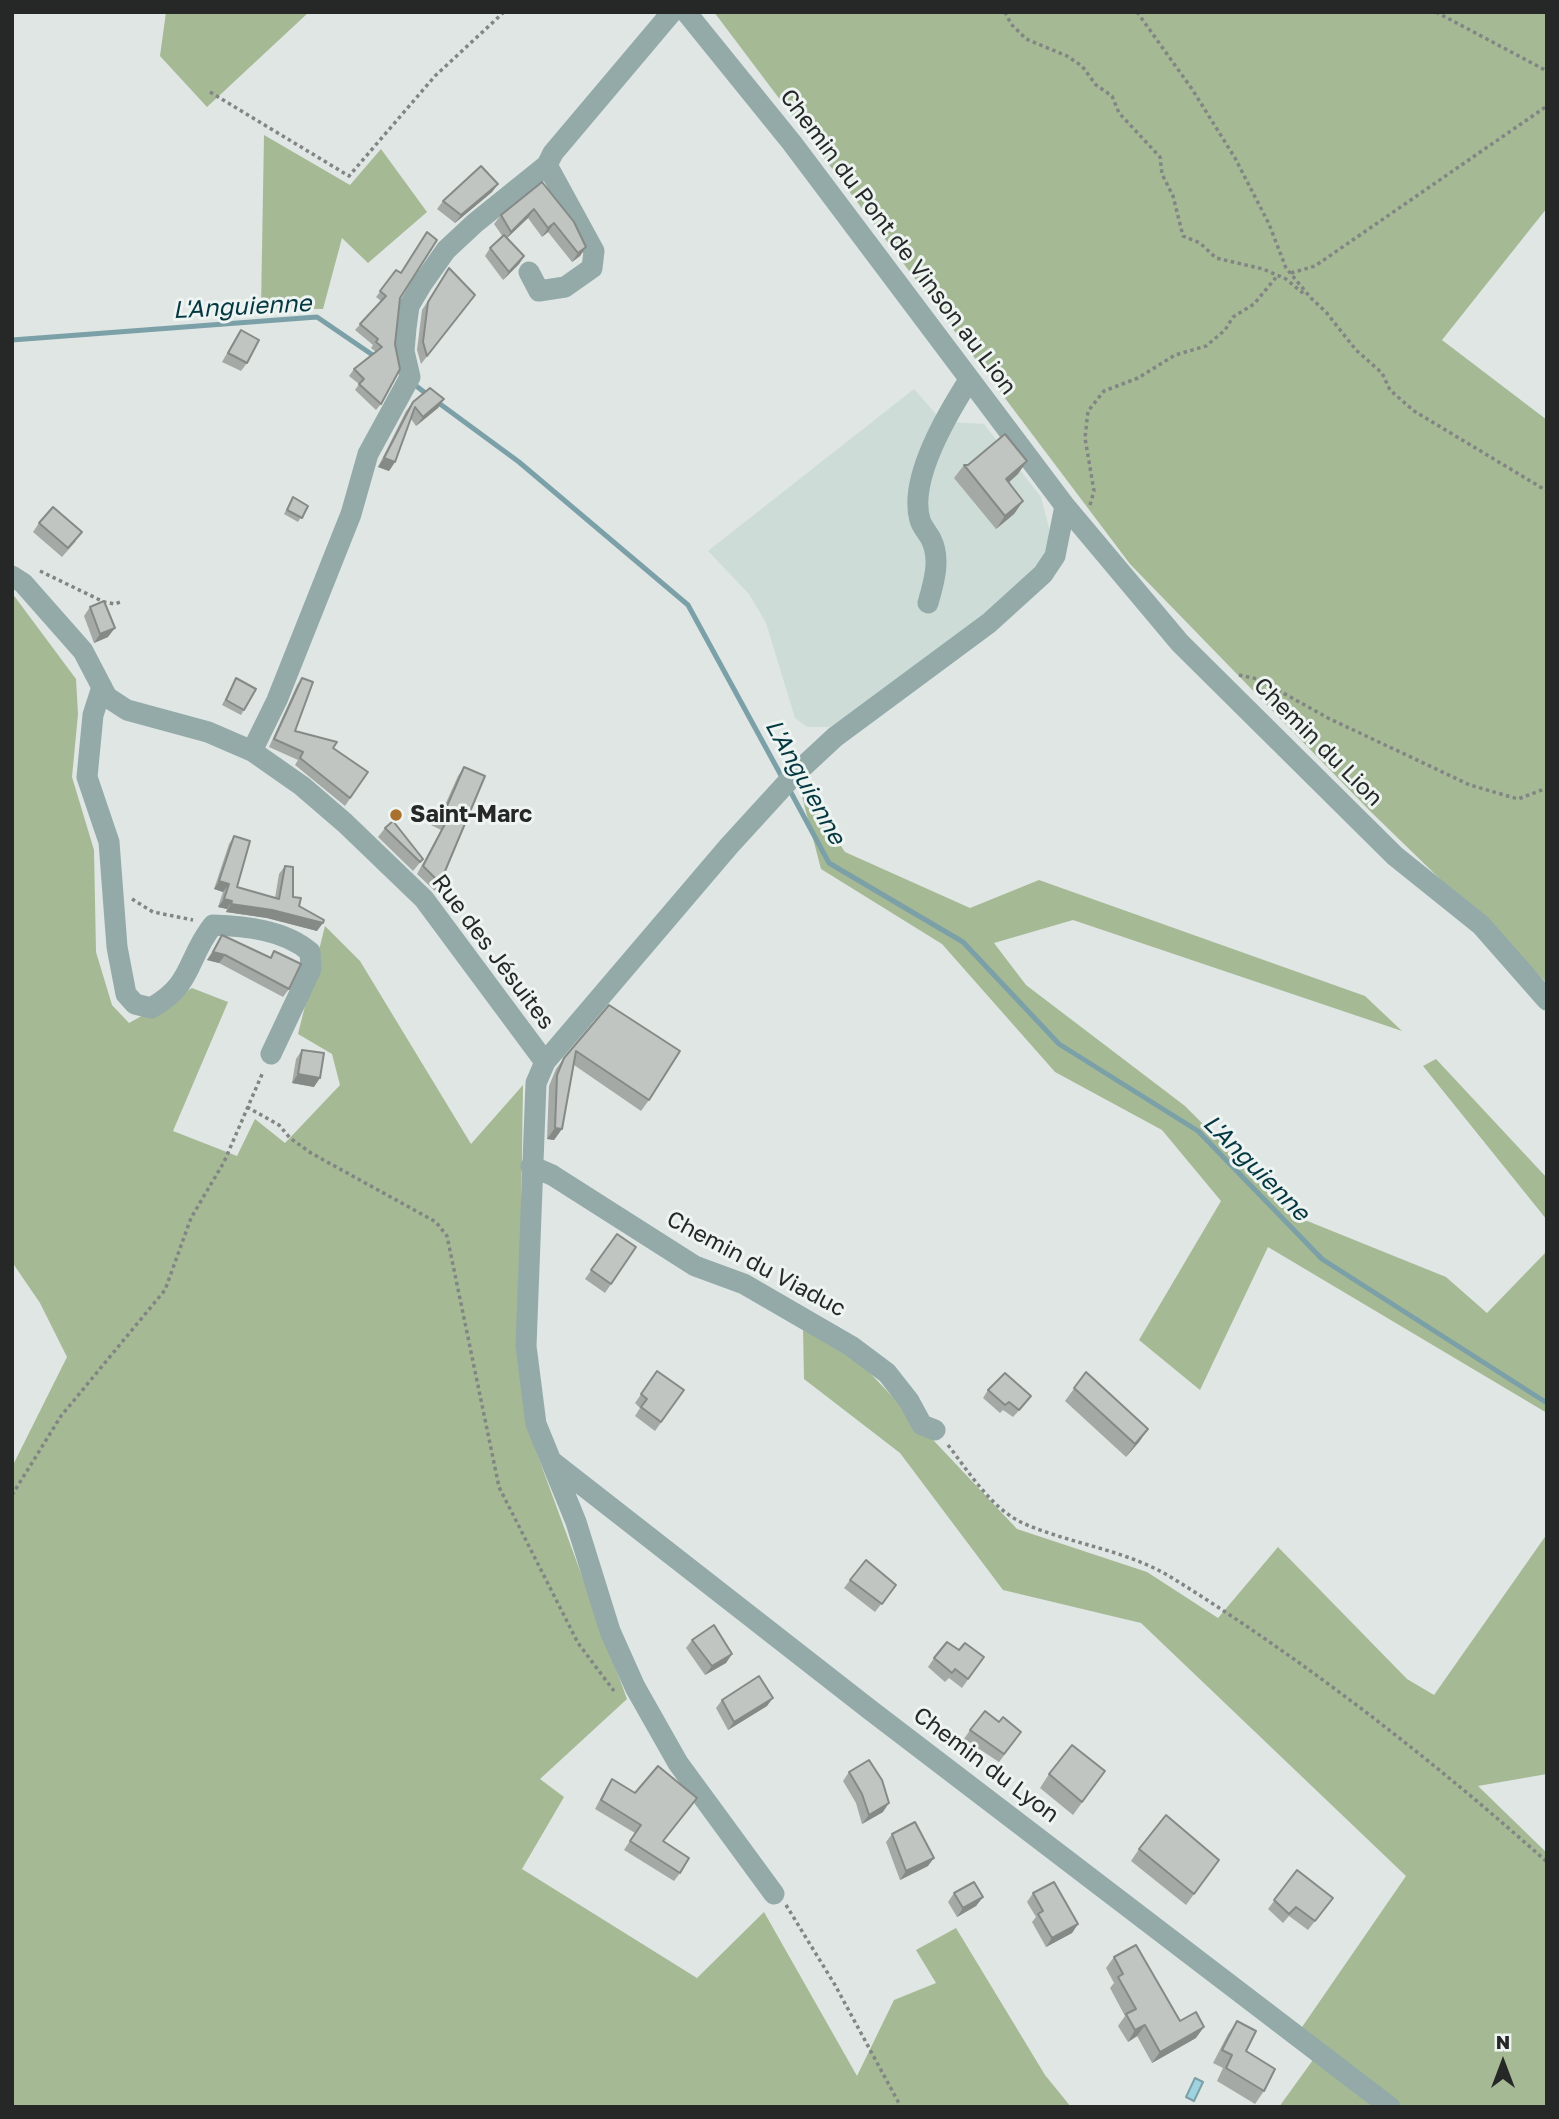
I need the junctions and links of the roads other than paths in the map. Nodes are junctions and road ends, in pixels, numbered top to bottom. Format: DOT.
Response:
graph roads {
  1 [pos="672,12"];
  2 [pos="686,12"];
  3 [pos="547,165"];
  4 [pos="529,272"];
  5 [pos="969,380"];
  6 [pos="1065,506"];
  7 [pos="12,576"];
  8 [pos="928,603"];
  9 [pos="102,687"];
  10 [pos="252,751"];
  11 [pos="1547,1000"];
  12 [pos="271,1054"];
  13 [pos="545,1062"];
  14 [pos="531,1166"];
  15 [pos="935,1430"];
  16 [pos="554,1462"];
  17 [pos="774,1894"];
  18 [pos="1390,2107"];
  1 -- 3 [label="street"];
  2 -- 5 [label="street, Chemin du Pont de Vinson au Lion"];
  3 -- 4 [label="street"];
  3 -- 10 [label="street"];
  5 -- 6 [label="street, Chemin du Pont de Vinson au Lion"];
  5 -- 8 [label="street"];
  6 -- 11 [label="street, Chemin du Lion"];
  6 -- 13 [label="street"];
  7 -- 9 [label="street, Rue des Jésuites"];
  9 -- 10 [label="street, Rue des Jésuites"];
  9 -- 12 [label="street"];
  10 -- 13 [label="street, Rue des Jésuites"];
  13 -- 14 [label="street"];
  14 -- 15 [label="street, Chemin du Viaduc"];
  14 -- 16 [label="street"];
  16 -- 17 [label="street"];
  16 -- 18 [label="street, Chemin du Lyon"];
}
